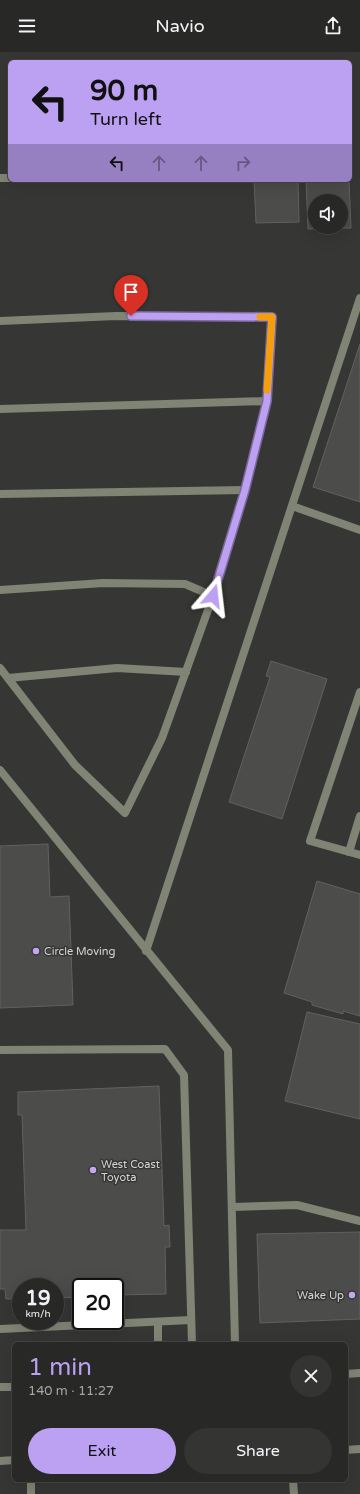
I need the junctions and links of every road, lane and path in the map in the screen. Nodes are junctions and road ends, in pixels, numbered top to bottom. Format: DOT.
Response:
graph roads {
  1 [pos="360,298"];
  2 [pos="0,320"];
  3 [pos="267,401"];
  4 [pos="0,409"];
  5 [pos="245,490"];
  6 [pos="0,494"];
  7 [pos="292,506"];
  8 [pos="360,530"];
  9 [pos="0,590"];
  10 [pos="213,596"];
  11 [pos="0,668"];
  12 [pos="186,672"];
  13 [pos="8,678"];
  14 [pos="360,692"];
  15 [pos="1,773"];
  16 [pos="360,816"];
  17 [pos="349,852"];
  18 [pos="360,855"];
  19 [pos="146,951"];
  20 [pos="0,1050"];
  21 [pos="232,1207"];
  22 [pos="360,1220"];
  23 [pos="191,1320"];
  24 [pos="158,1322"];
  25 [pos="0,1329"];
  26 [pos="158,1342"];
  27 [pos="192,1342"];
  28 [pos="235,1342"];
  29 [pos="360,1373"];
  30 [pos="348,1374"];
  31 [pos="0,1387"];
  32 [pos="12,1387"];
  33 [pos="360,1449"];
  34 [pos="348,1450"];
  35 [pos="12,1460"];
  36 [pos="0,1461"];
  37 [pos="31,1482"];
  38 [pos="293,1482"];
  39 [pos="31,1494"];
  40 [pos="294,1494"];
  1 -- 7 [label="street"];
  2 -- 3 [label="street"];
  3 -- 4 [label="street"];
  3 -- 5 [label="street"];
  5 -- 6 [label="street"];
  5 -- 10 [label="street"];
  7 -- 8 [label="street"];
  7 -- 19 [label="street"];
  9 -- 10 [label="street"];
  10 -- 12 [label="street"];
  11 -- 13 [label="street"];
  12 -- 13 [label="street"];
  12 -- 13 [label="street"];
  14 -- 17 [label="street"];
  15 -- 19 [label="street"];
  16 -- 17 [label="street"];
  17 -- 18 [label="street"];
  19 -- 21 [label="street"];
  20 -- 23 [label="street"];
  21 -- 22 [label="street"];
  21 -- 28 [label="street"];
  23 -- 24 [label="street"];
  23 -- 27 [label="street"];
  24 -- 25 [label="street"];
  24 -- 26 [label="street"];
  29 -- 30 [label="street"];
  31 -- 32 [label="street"];
  33 -- 34 [label="street"];
  35 -- 36 [label="street"];
  37 -- 39 [label="street"];
  38 -- 40 [label="street"];
}
